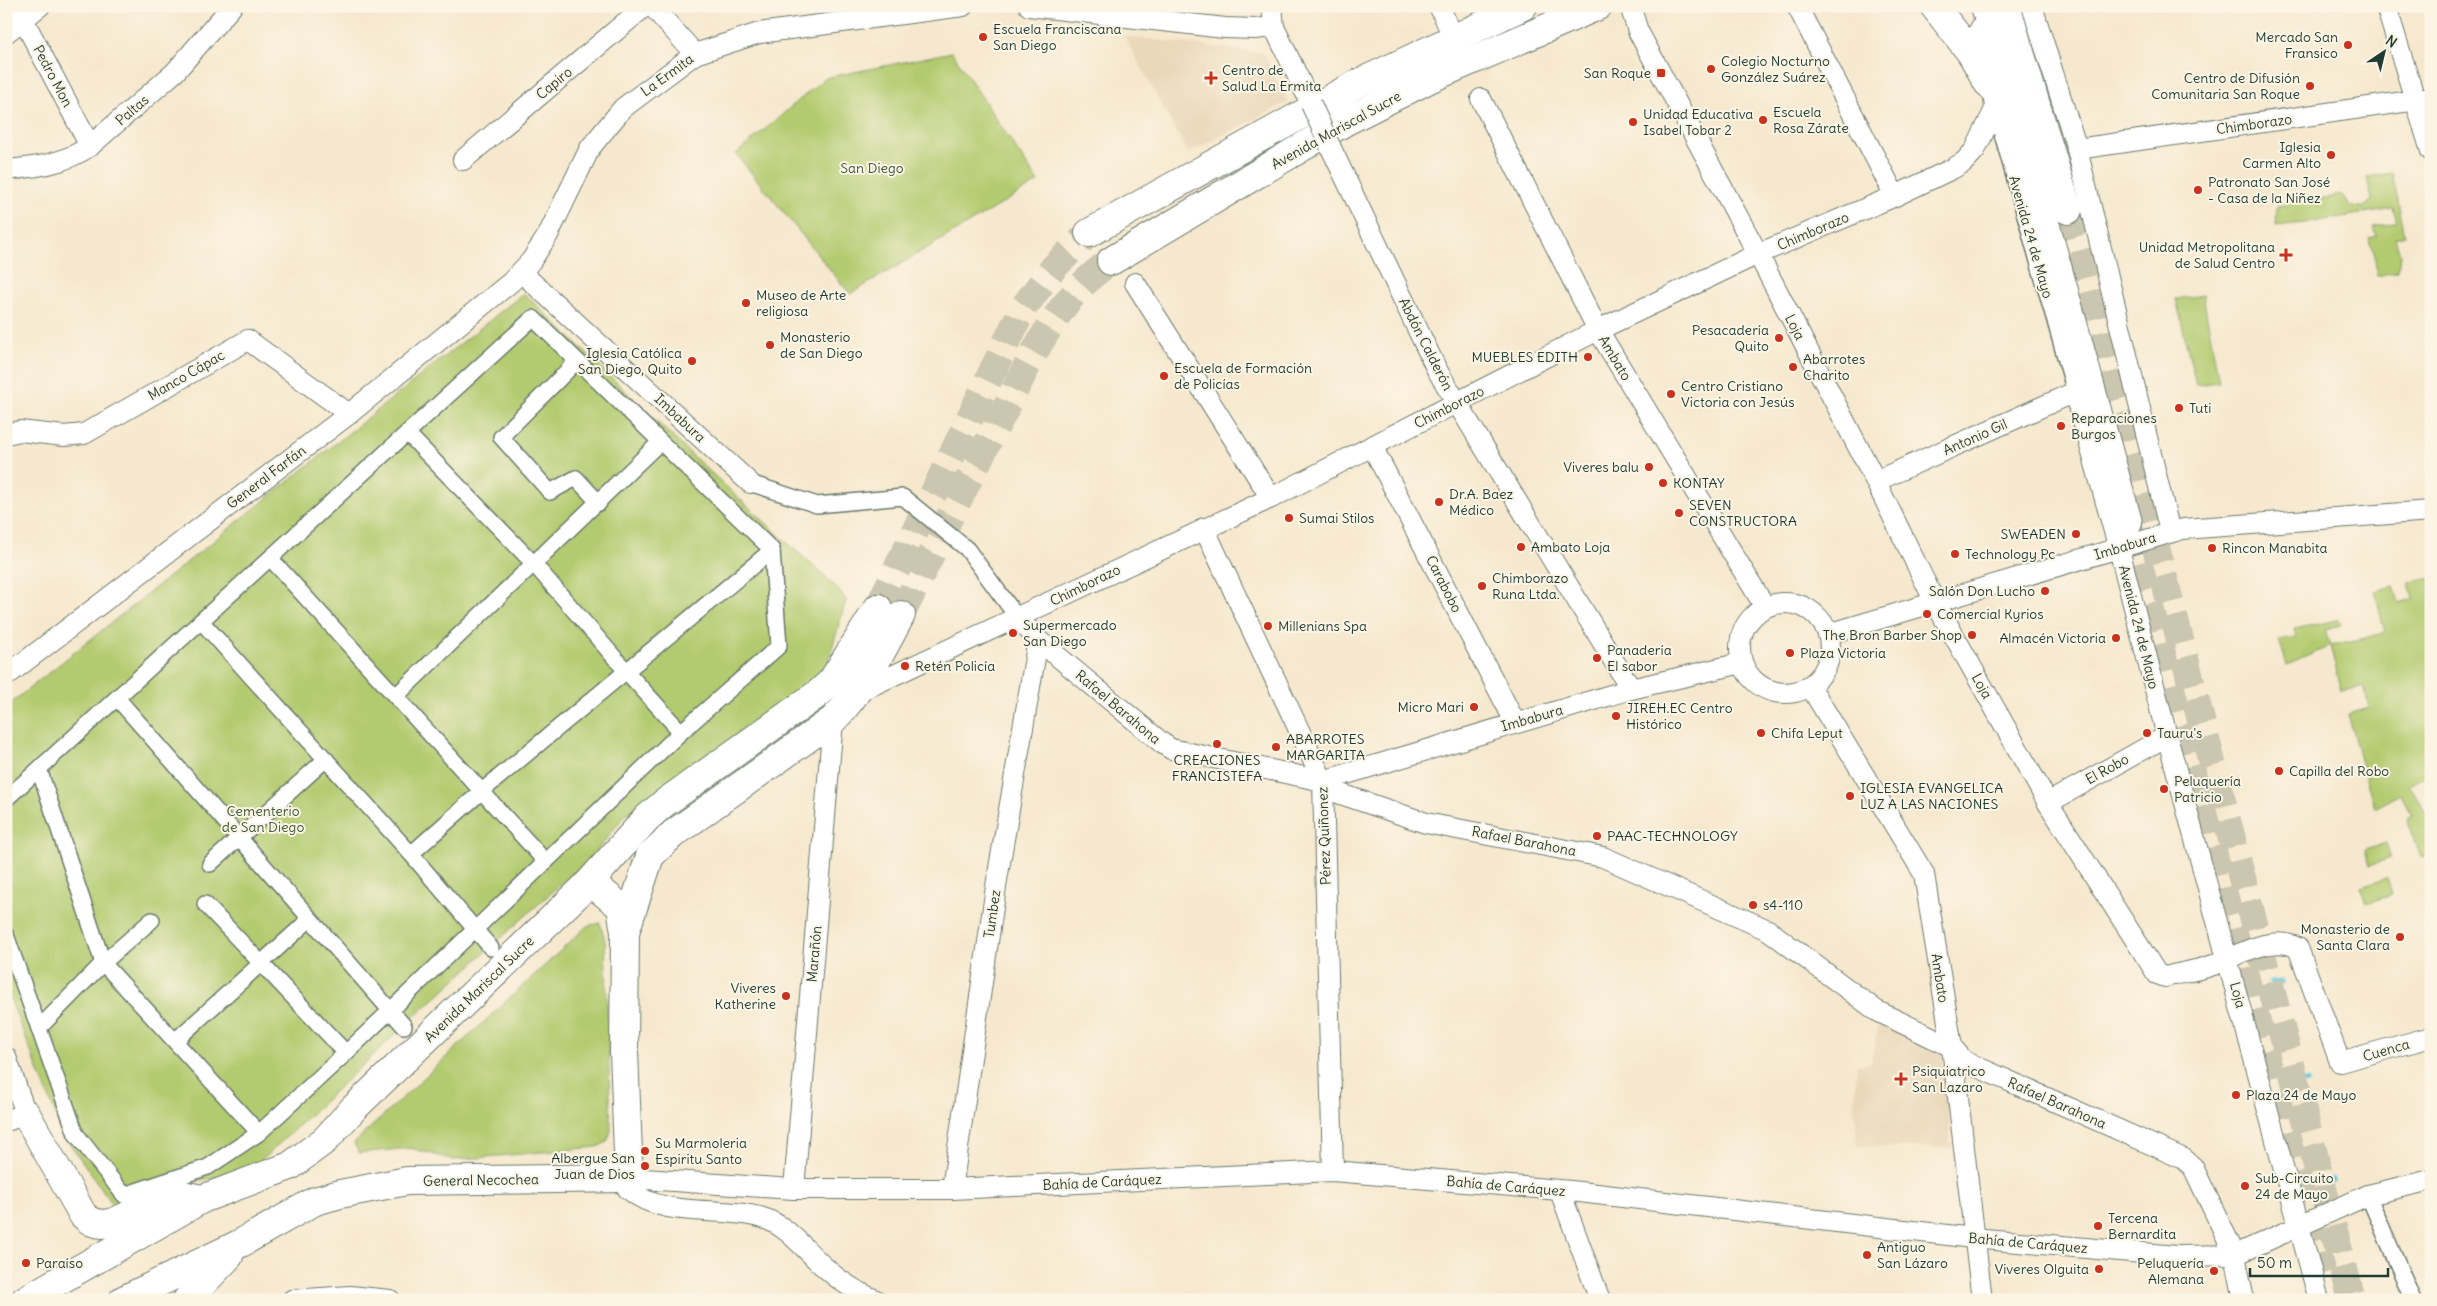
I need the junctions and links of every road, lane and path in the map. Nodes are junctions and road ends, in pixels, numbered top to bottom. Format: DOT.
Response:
graph roads {
  1 [pos="40,6"];
  2 [pos="232,6"];
  3 [pos="645,6"];
  4 [pos="652,6"];
  5 [pos="963,6"];
  6 [pos="1029,6"];
  7 [pos="1272,6"];
  8 [pos="1439,6"];
  9 [pos="1523,6"];
  10 [pos="1598,6"];
  11 [pos="1630,6"];
  12 [pos="1797,6"];
  13 [pos="1934,6"];
  14 [pos="2032,6"];
  15 [pos="2386,6"];
  16 [pos="1993,11"];
  17 [pos="20,13"];
  18 [pos="1274,27"];
  19 [pos="1450,32"];
  20 [pos="6,33"];
  21 [pos="1971,53"];
  22 [pos="695,54"];
  23 [pos="1482,99"];
  24 [pos="2423,99"];
  25 [pos="2004,107"];
  26 [pos="90,146"];
  27 [pos="2077,148"];
  28 [pos="2431,151"];
  29 [pos="463,160"];
  30 [pos="6,170"];
  31 [pos="1895,196"];
  32 [pos="2068,210"];
  33 [pos="1089,233"];
  34 [pos="1758,254"];
  35 [pos="1111,261"];
  36 [pos="521,272"];
  37 [pos="1135,283"];
  38 [pos="1598,330"];
  39 [pos="577,360"];
  40 [pos="2075,392"];
  41 [pos="1456,404"];
  42 [pos="349,414"];
  43 [pos="407,433"];
  44 [pos="6,434"];
  45 [pos="660,442"];
  46 [pos="1372,446"];
  47 [pos="1876,481"];
  48 [pos="750,484"];
  49 [pos="1271,498"];
  50 [pos="599,503"];
  51 [pos="2431,511"];
  52 [pos="2128,522"];
  53 [pos="1204,528"];
  54 [pos="2170,532"];
  55 [pos="772,550"];
  56 [pos="2116,554"];
  57 [pos="270,558"];
  58 [pos="534,564"];
  59 [pos="1935,602"];
  60 [pos="1765,607"];
  61 [pos="1017,617"];
  62 [pos="201,622"];
  63 [pos="1828,634"];
  64 [pos="1038,640"];
  65 [pos="1742,663"];
  66 [pos="626,671"];
  67 [pos="6,676"];
  68 [pos="1810,686"];
  69 [pos="1631,689"];
  70 [pos="854,694"];
  71 [pos="396,696"];
  72 [pos="118,698"];
  73 [pos="833,720"];
  74 [pos="1515,722"];
  75 [pos="681,732"];
  76 [pos="2165,735"];
  77 [pos="326,759"];
  78 [pos="39,769"];
  79 [pos="1323,781"];
  80 [pos="482,791"];
  81 [pos="6,799"];
  82 [pos="2048,803"];
  83 [pos="239,837"];
  84 [pos="411,854"];
  85 [pos="546,861"];
  86 [pos="210,864"];
  87 [pos="587,885"];
  88 [pos="205,904"];
  89 [pos="310,919"];
  90 [pos="152,920"];
  91 [pos="474,929"];
  92 [pos="625,932"];
  93 [pos="6,935"];
  94 [pos="491,948"];
  95 [pos="2228,958"];
  96 [pos="261,963"];
  97 [pos="103,964"];
  98 [pos="390,1010"];
  99 [pos="404,1026"];
  100 [pos="39,1028"];
  101 [pos="2431,1037"];
  102 [pos="176,1040"];
  103 [pos="1952,1048"];
  104 [pos="346,1053"];
  105 [pos="6,1057"];
  106 [pos="16,1117"];
  107 [pos="260,1133"];
  108 [pos="1333,1171"];
  109 [pos="629,1178"];
  110 [pos="2431,1180"];
  111 [pos="952,1188"];
  112 [pos="794,1189"];
  113 [pos="1560,1191"];
  114 [pos="2368,1195"];
  115 [pos="202,1199"];
  116 [pos="2298,1227"];
  117 [pos="1973,1238"];
  118 [pos="241,1243"];
  119 [pos="2235,1255"];
  120 [pos="350,1298"];
  121 [pos="25,1300"];
  122 [pos="123,1300"];
  123 [pos="187,1300"];
  124 [pos="292,1300"];
  125 [pos="390,1300"];
  126 [pos="876,1300"];
  127 [pos="1600,1300"];
  128 [pos="1982,1300"];
  129 [pos="2244,1300"];
  130 [pos="2314,1300"];
  131 [pos="2319,1300"];
  132 [pos="2413,1300"];
  1 -- 17 [label="street"];
  2 -- 26 [label="street, Paltas"];
  3 -- 29 [label="street, Capiro"];
  4 -- 22 [label="street"];
  5 -- 22 [label="street, La Ermita"];
  6 -- 18 [label="street"];
  7 -- 18 [label="street, Abdón Calderón"];
  8 -- 19 [label="street"];
  9 -- 33 [label="main road, Avenida Mariscal Sucre"];
  10 -- 35 [label="main road, Avenida Mariscal Sucre"];
  11 -- 34 [label="street, Loja"];
  12 -- 31 [label="street"];
  13 -- 21 [label="main road"];
  14 -- 27 [label="street"];
  15 -- 24 [label="street"];
  16 -- 21 [label="main road"];
  16 -- 25 [label="main road, Avenida 24 de Mayo"];
  16 -- 32 [label="main road"];
  17 -- 20 [label="street"];
  17 -- 26 [label="street, Pedro Mon"];
  18 -- 41 [label="street, Abdón Calderón, bridge"];
  21 -- 25 [label="main road"];
  22 -- 36 [label="street, La Ermita"];
  23 -- 38 [label="street, Ambato"];
  24 -- 27 [label="street, Chimborazo"];
  24 -- 28 [label="street"];
  25 -- 31 [label="street, Chimborazo"];
  25 -- 40 [label="street, Avenida 24 de Mayo"];
  25 -- 52 [label="main road, Avenida 24 de Mayo"];
  26 -- 30 [label="street, Paltas"];
  27 -- 54 [label="street"];
  31 -- 34 [label="street, Chimborazo"];
  34 -- 38 [label="street, Chimborazo"];
  34 -- 47 [label="street, Loja"];
  36 -- 42 [label="street, General Farfán"];
  36 -- 48 [label="street, Imbabura"];
  37 -- 49 [label="street"];
  38 -- 41 [label="street, Chimborazo"];
  38 -- 60 [label="street, Ambato"];
  39 -- 43 [label="street"];
  39 -- 45 [label="street"];
  39 -- 50 [label="street"];
  40 -- 47 [label="street, Antonio Gil"];
  40 -- 56 [label="street, Avenida 24 de Mayo"];
  41 -- 46 [label="street, Chimborazo"];
  41 -- 69 [label="street, Abdón Calderón"];
  42 -- 44 [label="street, Manco Cápac"];
  42 -- 67 [label="street, General Farfán"];
  43 -- 57 [label="street"];
  43 -- 58 [label="street"];
  45 -- 50 [label="street"];
  45 -- 55 [label="street"];
  46 -- 49 [label="street, Chimborazo"];
  46 -- 74 [label="street, Carabobo"];
  47 -- 59 [label="street, Loja"];
  48 -- 61 [label="street, Rafael Barahona"];
  49 -- 53 [label="street, Chimborazo"];
  50 -- 58 [label="street"];
  51 -- 54 [label="street, Imbabura"];
  53 -- 61 [label="street, Chimborazo"];
  53 -- 79 [label="street, Pérez Quiñonez"];
  54 -- 56 [label="street, Imbabura"];
  55 -- 66 [label="street"];
  55 -- 75 [label="street"];
  56 -- 59 [label="street, Imbabura"];
  56 -- 76 [label="street, Avenida 24 de Mayo"];
  57 -- 62 [label="street"];
  57 -- 71 [label="street"];
  58 -- 66 [label="street"];
  58 -- 71 [label="street"];
  59 -- 63 [label="street, Imbabura"];
  59 -- 82 [label="street, Loja"];
  60 -- 63 [label="street"];
  60 -- 65 [label="street"];
  61 -- 64 [label="street, Rafael Barahona"];
  61 -- 70 [label="street, Chimborazo"];
  62 -- 72 [label="street"];
  62 -- 77 [label="street"];
  63 -- 68 [label="street"];
  64 -- 79 [label="street, Rafael Barahona"];
  64 -- 111 [label="street, Tumbez"];
  65 -- 68 [label="street"];
  65 -- 69 [label="street, Imbabura"];
  66 -- 75 [label="street"];
  66 -- 80 [label="street"];
  68 -- 103 [label="street, Ambato"];
  69 -- 74 [label="street, Imbabura"];
  70 -- 73 [label="main road, Avenida Mariscal Sucre"];
  70 -- 87 [label="main road, Avenida Mariscal Sucre"];
  71 -- 80 [label="street"];
  72 -- 78 [label="street"];
  72 -- 83 [label="street"];
  73 -- 92 [label="main road, Avenida Mariscal Sucre"];
  73 -- 112 [label="street, Marañón"];
  74 -- 79 [label="street, Imbabura"];
  75 -- 85 [label="street"];
  76 -- 82 [label="street, El Robo"];
  76 -- 95 [label="street, Avenida 24 de Mayo"];
  77 -- 83 [label="street"];
  77 -- 84 [label="street"];
  78 -- 81 [label="street"];
  78 -- 97 [label="street"];
  79 -- 103 [label="street, Rafael Barahona"];
  79 -- 108 [label="street, Pérez Quiñonez"];
  80 -- 84 [label="street"];
  80 -- 85 [label="street"];
  82 -- 95 [label="street, Loja"];
  83 -- 86 [label="street"];
  83 -- 89 [label="street"];
  84 -- 91 [label="street"];
  85 -- 91 [label="street"];
  87 -- 92 [label="main road"];
  87 -- 115 [label="main road, Avenida Mariscal Sucre"];
  88 -- 96 [label="street"];
  89 -- 96 [label="street"];
  89 -- 98 [label="street"];
  90 -- 97 [label="street"];
  91 -- 94 [label="street"];
  91 -- 98 [label="street"];
  92 -- 109 [label="main road"];
  93 -- 100 [label="street"];
  95 -- 101 [label="street, Cuenca"];
  95 -- 116 [label="street, Loja"];
  96 -- 102 [label="street"];
  96 -- 104 [label="street"];
  97 -- 100 [label="street"];
  97 -- 102 [label="street"];
  98 -- 99 [label="street"];
  98 -- 104 [label="street"];
  100 -- 107 [label="street"];
  102 -- 107 [label="street"];
  103 -- 117 [label="street, Ambato"];
  103 -- 119 [label="street, Rafael Barahona"];
  104 -- 107 [label="street"];
  105 -- 106 [label="street"];
  106 -- 115 [label="main road"];
  108 -- 111 [label="street, Bahía de Caráquez"];
  108 -- 113 [label="street, Bahía de Caráquez"];
  109 -- 112 [label="street, Bahía de Caráquez"];
  109 -- 118 [label="main road, General Necochea"];
  109 -- 126 [label="street"];
  110 -- 114 [label="street, Bahía de Caráquez"];
  111 -- 112 [label="street, Bahía de Caráquez"];
  113 -- 117 [label="street, Bahía de Caráquez"];
  113 -- 127 [label="street"];
  114 -- 116 [label="street, Bahía de Caráquez"];
  114 -- 132 [label="street"];
  115 -- 121 [label="main road, Avenida Mariscal Sucre"];
  116 -- 119 [label="street, Bahía de Caráquez"];
  116 -- 130 [label="street"];
  116 -- 131 [label="street, Loja"];
  117 -- 119 [label="street, Bahía de Caráquez"];
  117 -- 128 [label="street, Ambato"];
  118 -- 122 [label="main road, General Necochea"];
  118 -- 123 [label="main road"];
  119 -- 129 [label="street, Rafael Barahona"];
  120 -- 124 [label="street"];
  120 -- 125 [label="street"];
}
